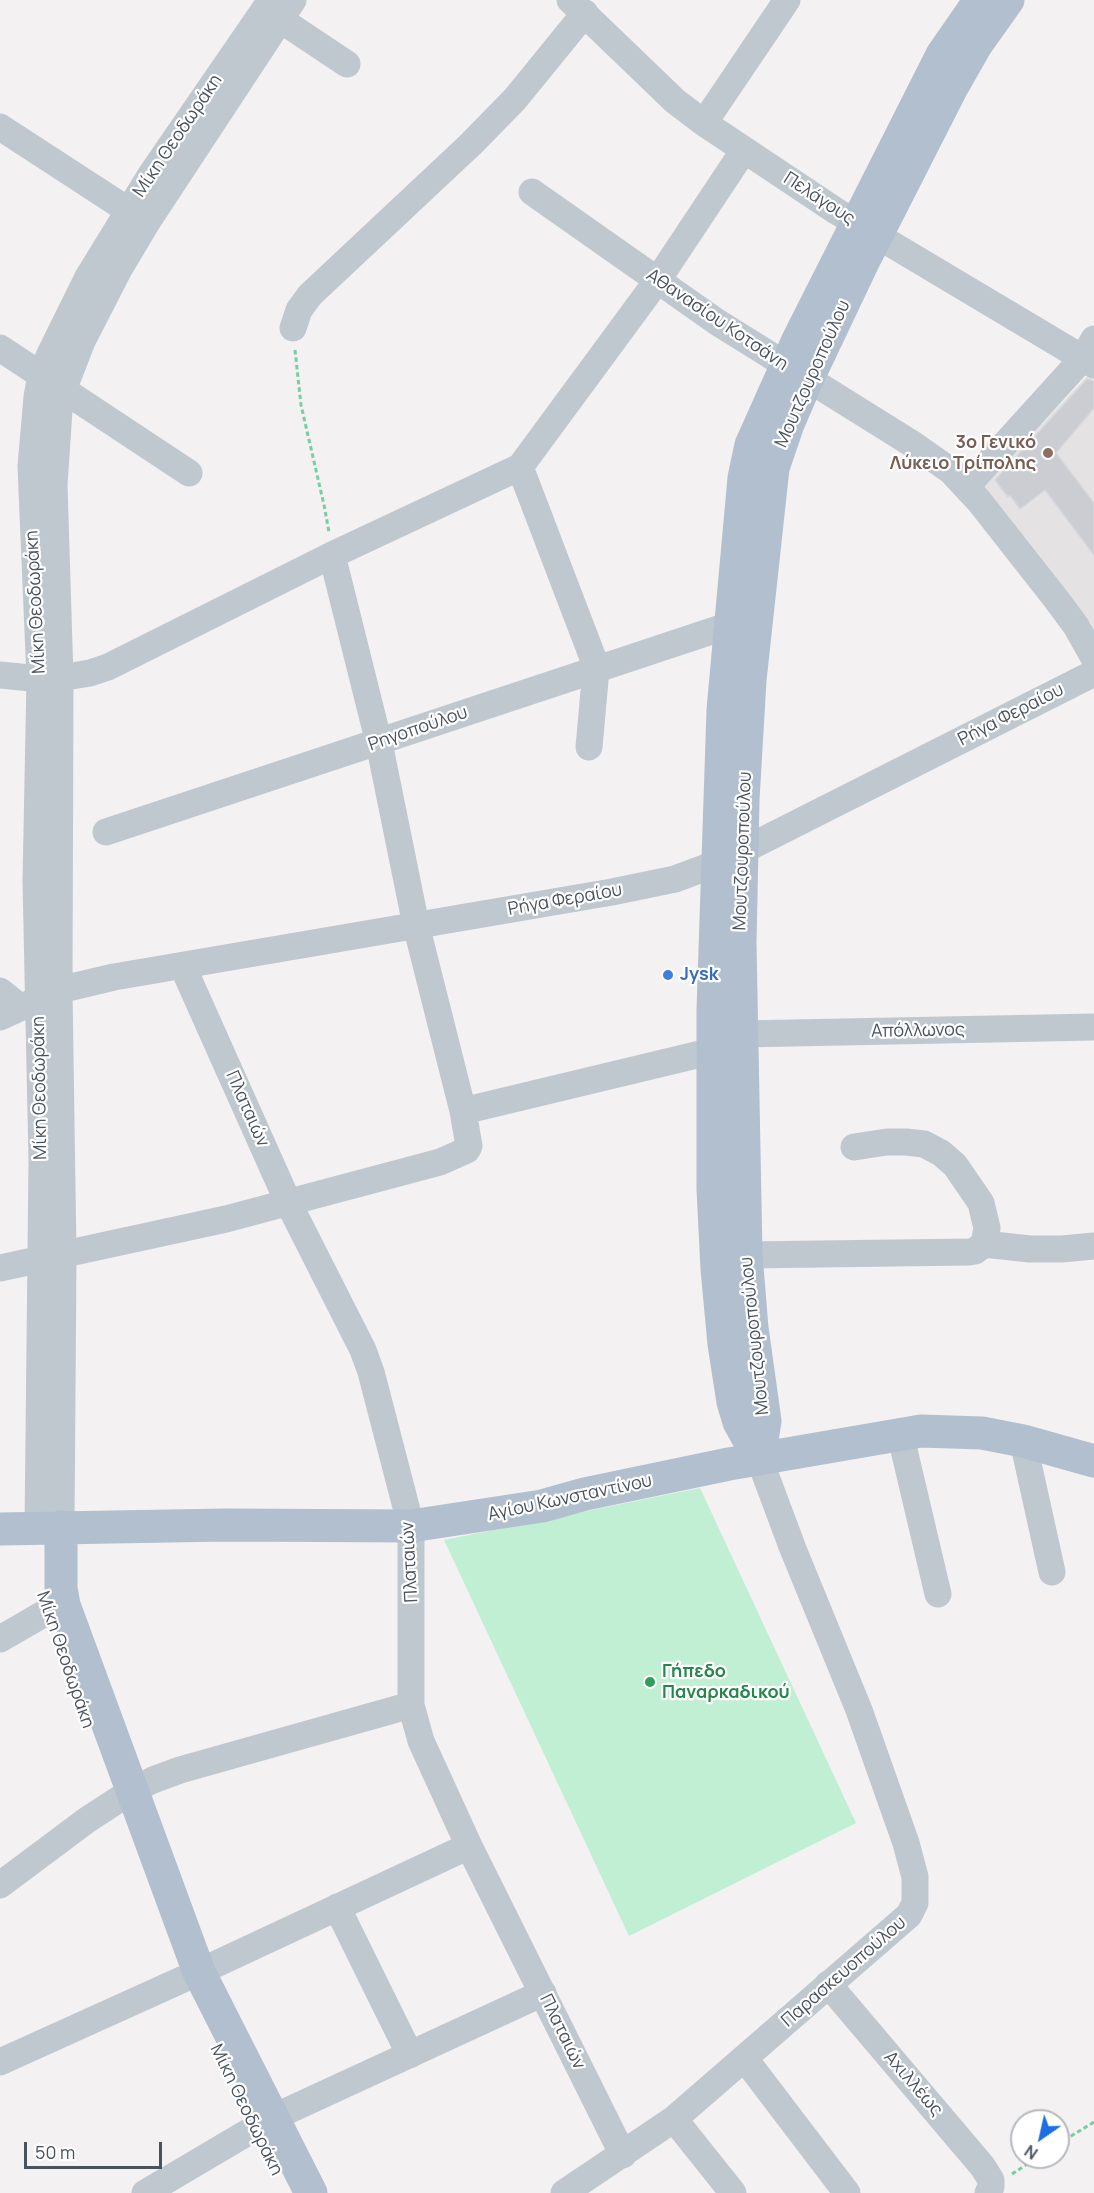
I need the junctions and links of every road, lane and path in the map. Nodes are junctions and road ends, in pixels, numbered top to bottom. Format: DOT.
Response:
graph roads {
  1 [pos="787,0"];
  2 [pos="980,0"];
  3 [pos="1008,0"];
  4 [pos="277,7"];
  5 [pos="577,7"];
  6 [pos="347,64"];
  7 [pos="704,123"];
  8 [pos="0,127"];
  9 [pos="744,150"];
  10 [pos="532,192"];
  11 [pos="137,216"];
  12 [pos="866,229"];
  13 [pos="657,281"];
  14 [pos="293,328"];
  15 [pos="0,348"];
  16 [pos="1090,354"];
  17 [pos="797,373"];
  18 [pos="41,375"];
  19 [pos="63,390"];
  20 [pos="520,467"];
  21 [pos="189,474"];
  22 [pos="967,486"];
  23 [pos="332,555"];
  24 [pos="730,625"];
  25 [pos="1094,658"];
  26 [pos="596,669"];
  27 [pos="1094,674"];
  28 [pos="0,675"];
  29 [pos="50,679"];
  30 [pos="379,743"];
  31 [pos="589,747"];
  32 [pos="106,832"];
  33 [pos="730,857"];
  34 [pos="416,925"];
  35 [pos="183,967"];
  36 [pos="24,1001"];
  37 [pos="1094,1028"];
  38 [pos="742,1034"];
  39 [pos="713,1051"];
  40 [pos="463,1111"];
  41 [pos="854,1147"];
  42 [pos="288,1202"];
  43 [pos="984,1244"];
  44 [pos="1094,1246"];
  45 [pos="746,1255"];
  46 [pos="52,1257"];
  47 [pos="0,1268"];
  48 [pos="900,1433"];
  49 [pos="1023,1441"];
  50 [pos="759,1458"];
  51 [pos="1094,1461"];
  52 [pos="411,1526"];
  53 [pos="50,1528"];
  54 [pos="0,1529"];
  55 [pos="1052,1572"];
  56 [pos="938,1594"];
  57 [pos="45,1613"];
  58 [pos="0,1639"];
  59 [pos="411,1705"];
  60 [pos="124,1796"];
  61 [pos="469,1846"];
  62 [pos="0,1885"];
  63 [pos="337,1907"];
  64 [pos="191,1975"];
  65 [pos="828,1984"];
  66 [pos="543,1993"];
  67 [pos="410,2055"];
  68 [pos="745,2059"];
  69 [pos="0,2062"];
  70 [pos="674,2119"];
  71 [pos="1094,2122"];
  72 [pos="263,2123"];
  73 [pos="1070,2137"];
  74 [pos="623,2155"];
  75 [pos="989,2190"];
  76 [pos="145,2193"];
  77 [pos="287,2193"];
  78 [pos="311,2193"];
  79 [pos="564,2193"];
  80 [pos="733,2193"];
  81 [pos="847,2193"];
  1 -- 7 [label="street"];
  2 -- 12 [label="main road, Μουτζουροπούλου"];
  3 -- 12 [label="main road, Μουτζουροπούλου"];
  4 -- 6 [label="street"];
  4 -- 11 [label="street, Μίκη Θεοδωράκη"];
  5 -- 7 [label="street, Πελάγους"];
  5 -- 14 [label="street"];
  7 -- 9 [label="street, Πελάγους"];
  8 -- 11 [label="street"];
  9 -- 12 [label="street, Πελάγους"];
  9 -- 13 [label="street"];
  10 -- 13 [label="street, Αθανασίου Κοτσάνη"];
  11 -- 18 [label="street, Μίκη Θεοδωράκη"];
  11 -- 19 [label="street, Μίκη Θεοδωράκη"];
  12 -- 16 [label="street, Πελάγους"];
  12 -- 17 [label="main road, Μουτζουροπούλου"];
  13 -- 17 [label="street, Αθανασίου Κοτσάνη"];
  13 -- 20 [label="street"];
  14 -- 23 [label="path"];
  15 -- 18 [label="street"];
  16 -- 22 [label="street"];
  17 -- 22 [label="street, Αθανασίου Κοτσάνη"];
  17 -- 24 [label="main road, Μουτζουροπούλου"];
  17 -- 33 [label="main road, Μουτζουροπούλου"];
  18 -- 19 [label="street"];
  18 -- 29 [label="street, Μίκη Θεοδωράκη"];
  19 -- 21 [label="street"];
  19 -- 29 [label="street, Μίκη Θεοδωράκη"];
  20 -- 23 [label="street"];
  20 -- 26 [label="street"];
  22 -- 25 [label="street, Αθανασίου Κοτσάνη"];
  23 -- 29 [label="street"];
  23 -- 30 [label="street"];
  24 -- 26 [label="street, Ρηγοπούλου"];
  24 -- 33 [label="main road, Μουτζουροπούλου"];
  26 -- 30 [label="street, Ρηγοπούλου"];
  26 -- 31 [label="street"];
  27 -- 33 [label="street, Ρήγα Φεραίου"];
  28 -- 29 [label="street"];
  29 -- 36 [label="street, Μίκη Θεοδωράκη"];
  30 -- 32 [label="street, Ρηγοπούλου"];
  30 -- 34 [label="street"];
  33 -- 34 [label="street, Ρήγα Φεραίου"];
  33 -- 38 [label="main road, Μουτζουροπούλου"];
  33 -- 39 [label="main road, Μουτζουροπούλου"];
  34 -- 35 [label="street, Ρήγα Φεραίου"];
  34 -- 40 [label="street"];
  35 -- 36 [label="street, Ρήγα Φεραίου"];
  35 -- 42 [label="street, Πλαταιών"];
  36 -- 46 [label="street, Μίκη Θεοδωράκη"];
  37 -- 38 [label="street, Απόλλωνος"];
  38 -- 39 [label="street"];
  38 -- 45 [label="main road, Μουτζουροπούλου"];
  39 -- 40 [label="street"];
  39 -- 50 [label="main road, Μουτζουροπούλου"];
  40 -- 42 [label="street"];
  41 -- 43 [label="street"];
  42 -- 46 [label="street"];
  42 -- 52 [label="street, Πλαταιών"];
  43 -- 44 [label="street"];
  43 -- 45 [label="street"];
  45 -- 50 [label="main road, Μουτζουροπούλου"];
  46 -- 47 [label="street"];
  46 -- 53 [label="street, Μίκη Θεοδωράκη"];
  48 -- 49 [label="main road, Αγίου Κωνσταντίνου"];
  48 -- 50 [label="main road, Αγίου Κωνσταντίνου"];
  48 -- 56 [label="street"];
  49 -- 51 [label="main road, Αγίου Κωνσταντίνου"];
  49 -- 55 [label="street"];
  50 -- 52 [label="main road, Αγίου Κωνσταντίνου"];
  50 -- 65 [label="street, Παρασκευοπούλου"];
  52 -- 53 [label="main road, Αγίου Κωνσταντίνου"];
  52 -- 59 [label="street, Πλαταιών"];
  53 -- 54 [label="main road, Αγίου Κωνσταντίνου"];
  53 -- 57 [label="main road, Μίκη Θεοδωράκη"];
  53 -- 60 [label="main road, Μίκη Θεοδωράκη"];
  57 -- 58 [label="street"];
  57 -- 60 [label="main road, Μίκη Θεοδωράκη"];
  59 -- 60 [label="street"];
  59 -- 61 [label="street, Πλαταιών"];
  60 -- 62 [label="street"];
  60 -- 64 [label="main road, Μίκη Θεοδωράκη"];
  61 -- 63 [label="street"];
  61 -- 66 [label="street, Πλαταιών"];
  63 -- 64 [label="street"];
  63 -- 67 [label="street"];
  64 -- 69 [label="street"];
  64 -- 72 [label="main road, Μίκη Θεοδωράκη"];
  65 -- 68 [label="street, Παρασκευοπούλου"];
  65 -- 75 [label="street, Αχιλλέως"];
  66 -- 67 [label="street"];
  66 -- 74 [label="street, Πλαταιών"];
  67 -- 72 [label="street"];
  68 -- 70 [label="street, Παρασκευοπούλου"];
  68 -- 81 [label="street"];
  70 -- 74 [label="street, Παρασκευοπούλου"];
  70 -- 80 [label="street"];
  71 -- 73 [label="path"];
  72 -- 76 [label="street"];
  72 -- 77 [label="main road, Μίκη Θεοδωράκη"];
  72 -- 78 [label="main road, Μίκη Θεοδωράκη"];
  74 -- 79 [label="street, Παρασκευοπούλου"];
}
